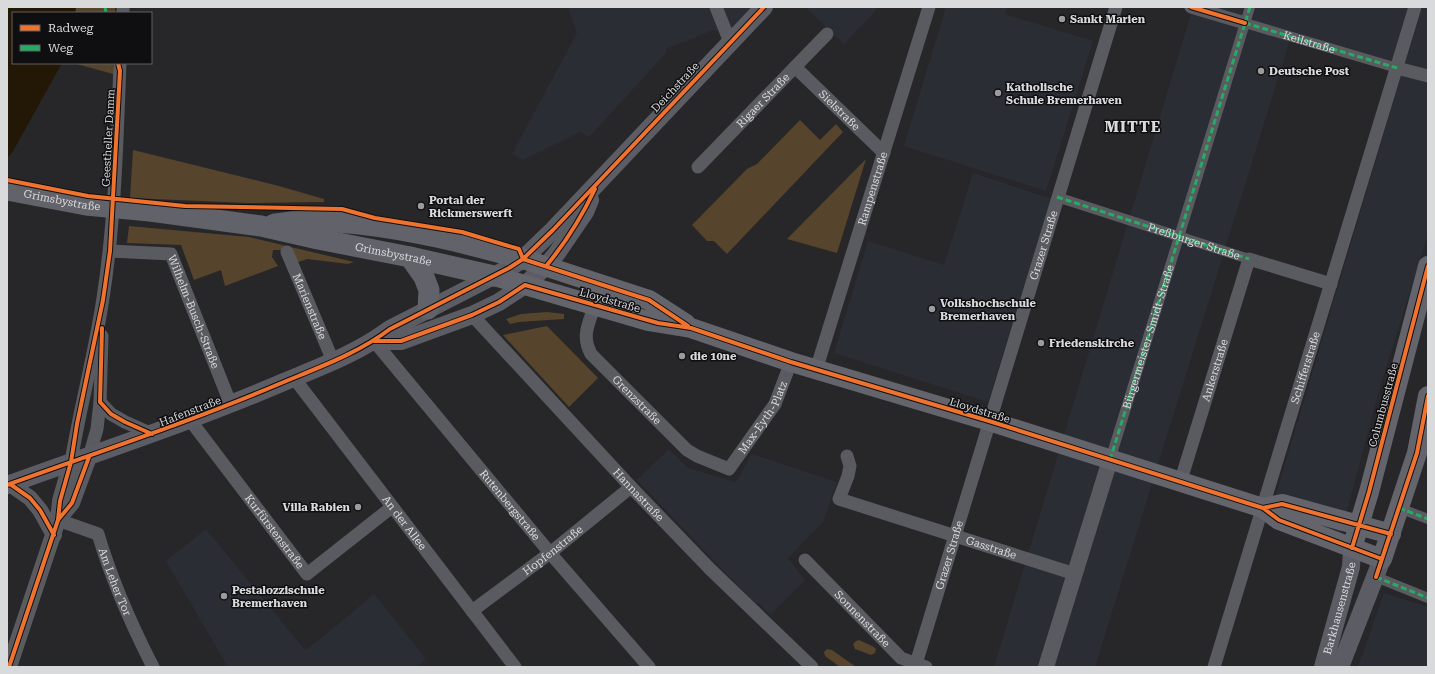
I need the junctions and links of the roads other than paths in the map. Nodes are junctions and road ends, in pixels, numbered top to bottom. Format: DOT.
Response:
graph roads {
  1 [pos="716,7"];
  2 [pos="764,7"];
  3 [pos="929,7"];
  4 [pos="1116,7"];
  5 [pos="1191,7"];
  6 [pos="1250,7"];
  7 [pos="1415,7"];
  8 [pos="1245,23"];
  9 [pos="827,34"];
  10 [pos="730,42"];
  11 [pos="120,67"];
  12 [pos="795,67"];
  13 [pos="1397,68"];
  14 [pos="1428,76"];
  15 [pos="884,153"];
  16 [pos="698,167"];
  17 [pos="600,180"];
  18 [pos="7,190"];
  19 [pos="1057,197"];
  20 [pos="261,226"];
  21 [pos="1179,236"];
  22 [pos="110,251"];
  23 [pos="287,252"];
  24 [pos="410,257"];
  25 [pos="1249,258"];
  26 [pos="523,259"];
  27 [pos="547,265"];
  28 [pos="1428,266"];
  29 [pos="494,276"];
  30 [pos="1331,284"];
  31 [pos="525,285"];
  32 [pos="103,300"];
  33 [pos="595,304"];
  34 [pos="428,309"];
  35 [pos="472,315"];
  36 [pos="691,328"];
  37 [pos="374,341"];
  38 [pos="333,362"];
  39 [pos="790,362"];
  40 [pos="816,370"];
  41 [pos="294,378"];
  42 [pos="1428,396"];
  43 [pos="100,402"];
  44 [pos="231,405"];
  45 [pos="190,420"];
  46 [pos="989,421"];
  47 [pos="152,434"];
  48 [pos="89,456"];
  49 [pos="847,456"];
  50 [pos="1110,460"];
  51 [pos="71,462"];
  52 [pos="729,469"];
  53 [pos="1180,483"];
  54 [pos="8,485"];
  55 [pos="631,487"];
  56 [pos="392,507"];
  57 [pos="1263,508"];
  58 [pos="1399,508"];
  59 [pos="1428,519"];
  60 [pos="1359,525"];
  61 [pos="56,527"];
  62 [pos="1391,534"];
  63 [pos="954,536"];
  64 [pos="1352,548"];
  65 [pos="550,553"];
  66 [pos="805,560"];
  67 [pos="1379,568"];
  68 [pos="1075,574"];
  69 [pos="1428,598"];
  70 [pos="472,611"];
  71 [pos="9,662"];
  72 [pos="919,666"];
  73 [pos="153,667"];
  74 [pos="515,667"];
  75 [pos="649,667"];
  76 [pos="812,667"];
  77 [pos="1046,667"];
  78 [pos="1214,667"];
  79 [pos="1323,667"];
  80 [pos="1340,667"];
  1 -- 10 [label="street"];
  2 -- 10 [label="main road, Deichstraße"];
  3 -- 15 [label="street, Rampenstraße"];
  4 -- 19 [label="street, Grazer Straße"];
  5 -- 8 [label="street, Keilstraße"];
  6 -- 8 [label="street, Bürgermeister-Smidt-Straße"];
  7 -- 13 [label="street, Schifferstraße"];
  8 -- 13 [label="street, Keilstraße"];
  8 -- 21 [label="street, Bürgermeister-Smidt-Straße"];
  9 -- 12 [label="street, Rigaer Straße"];
  10 -- 17 [label="main road, Deichstraße"];
  11 -- 22 [label="street, Geestheller Damm"];
  12 -- 15 [label="street, Sielstraße"];
  12 -- 16 [label="street, Rigaer Straße"];
  13 -- 14 [label="street, Keilstraße"];
  13 -- 30 [label="street, Schifferstraße"];
  15 -- 40 [label="street, Rampenstraße"];
  17 -- 26 [label="main road, Deichstraße"];
  17 -- 27 [label="main road, Deichstraße"];
  18 -- 20 [label="highway, Grimsbystraße"];
  19 -- 21 [label="street, Preßburger Straße"];
  19 -- 46 [label="street, Grazer Straße"];
  20 -- 24 [label="highway, Grimsbystraße"];
  20 -- 26 [label="highway, Grimsbystraße"];
  21 -- 25 [label="street, Preßburger Straße"];
  21 -- 50 [label="street, Bürgermeister-Smidt-Straße"];
  22 -- 32 [label="street, Geestheller Damm"];
  22 -- 44 [label="street, Wilhelm-Busch-Straße"];
  23 -- 38 [label="street, Marienstraße"];
  24 -- 29 [label="highway, Grimsbystraße"];
  24 -- 34 [label="highway"];
  25 -- 30 [label="street, Preßburger Straße"];
  25 -- 53 [label="street, Ankerstraße"];
  26 -- 27 [label="main road, Lloydstraße"];
  26 -- 29 [label="main road, Hafenstraße"];
  27 -- 31 [label="main road, Deichstraße"];
  27 -- 36 [label="main road, Lloydstraße"];
  28 -- 60 [label="main road, Columbusstraße"];
  29 -- 31 [label="main road, Grimsbystraße"];
  29 -- 34 [label="main road, Hafenstraße"];
  30 -- 57 [label="street, Schifferstraße"];
  31 -- 33 [label="main road, Lloydstraße"];
  31 -- 35 [label="main road, Hafenstraße"];
  32 -- 43 [label="street, Geestheller Damm"];
  32 -- 51 [label="street, Geestheller Damm"];
  33 -- 36 [label="main road, Lloydstraße"];
  33 -- 52 [label="street, Grenzstraße"];
  34 -- 37 [label="main road, Hafenstraße"];
  35 -- 37 [label="main road, Hafenstraße"];
  35 -- 55 [label="street, Hannastraße"];
  36 -- 39 [label="main road, Lloydstraße"];
  37 -- 38 [label="main road, Hafenstraße"];
  37 -- 65 [label="street, Rutenbergstraße"];
  38 -- 41 [label="main road, Hafenstraße"];
  39 -- 40 [label="main road, Lloydstraße"];
  39 -- 52 [label="street, Max-Eyth-Platz"];
  40 -- 46 [label="main road, Lloydstraße"];
  41 -- 44 [label="main road, Hafenstraße"];
  41 -- 56 [label="street, An der Allee"];
  42 -- 58 [label="main road"];
  43 -- 47 [label="street"];
  43 -- 48 [label="street, Geestheller Damm"];
  44 -- 45 [label="main road, Hafenstraße"];
  45 -- 47 [label="main road, Hafenstraße"];
  45 -- 56 [label="street, Kurfürstenstraße"];
  46 -- 50 [label="main road, Lloydstraße"];
  46 -- 63 [label="street, Grazer Straße"];
  47 -- 48 [label="main road, Hafenstraße"];
  48 -- 51 [label="main road, Hafenstraße"];
  48 -- 61 [label="street"];
  49 -- 63 [label="street, Gasstraße"];
  50 -- 53 [label="main road, Lloydstraße"];
  50 -- 68 [label="street, Bürgermeister-Smidt-Straße"];
  51 -- 54 [label="main road, Hafenstraße"];
  51 -- 61 [label="street"];
  53 -- 57 [label="main road, Lloydstraße"];
  54 -- 61 [label="street"];
  55 -- 65 [label="street, Hopfenstraße"];
  55 -- 76 [label="street, Hannastraße"];
  56 -- 70 [label="street, An der Allee"];
  57 -- 60 [label="main road, Lloydstraße"];
  57 -- 64 [label="main road, Lloydstraße"];
  57 -- 78 [label="street, Schifferstraße"];
  58 -- 59 [label="street"];
  58 -- 62 [label="main road"];
  60 -- 62 [label="main road, Lloydstraße"];
  60 -- 64 [label="main road, Columbusstraße"];
  61 -- 71 [label="street"];
  61 -- 73 [label="street, Am Leher Tor"];
  62 -- 67 [label="main road"];
  63 -- 68 [label="street, Gasstraße"];
  63 -- 72 [label="street, Grazer Straße"];
  64 -- 67 [label="main road, Lloydstraße"];
  64 -- 79 [label="main road, Barkhausenstraße"];
  65 -- 70 [label="street, Hopfenstraße"];
  65 -- 75 [label="street, Rutenbergstraße"];
  66 -- 72 [label="street, Sonnenstraße"];
  67 -- 69 [label="street"];
  67 -- 80 [label="main road, Barkhausenstraße"];
  68 -- 77 [label="street, Bürgermeister-Smidt-Straße"];
  70 -- 74 [label="street, An der Allee"];
}
